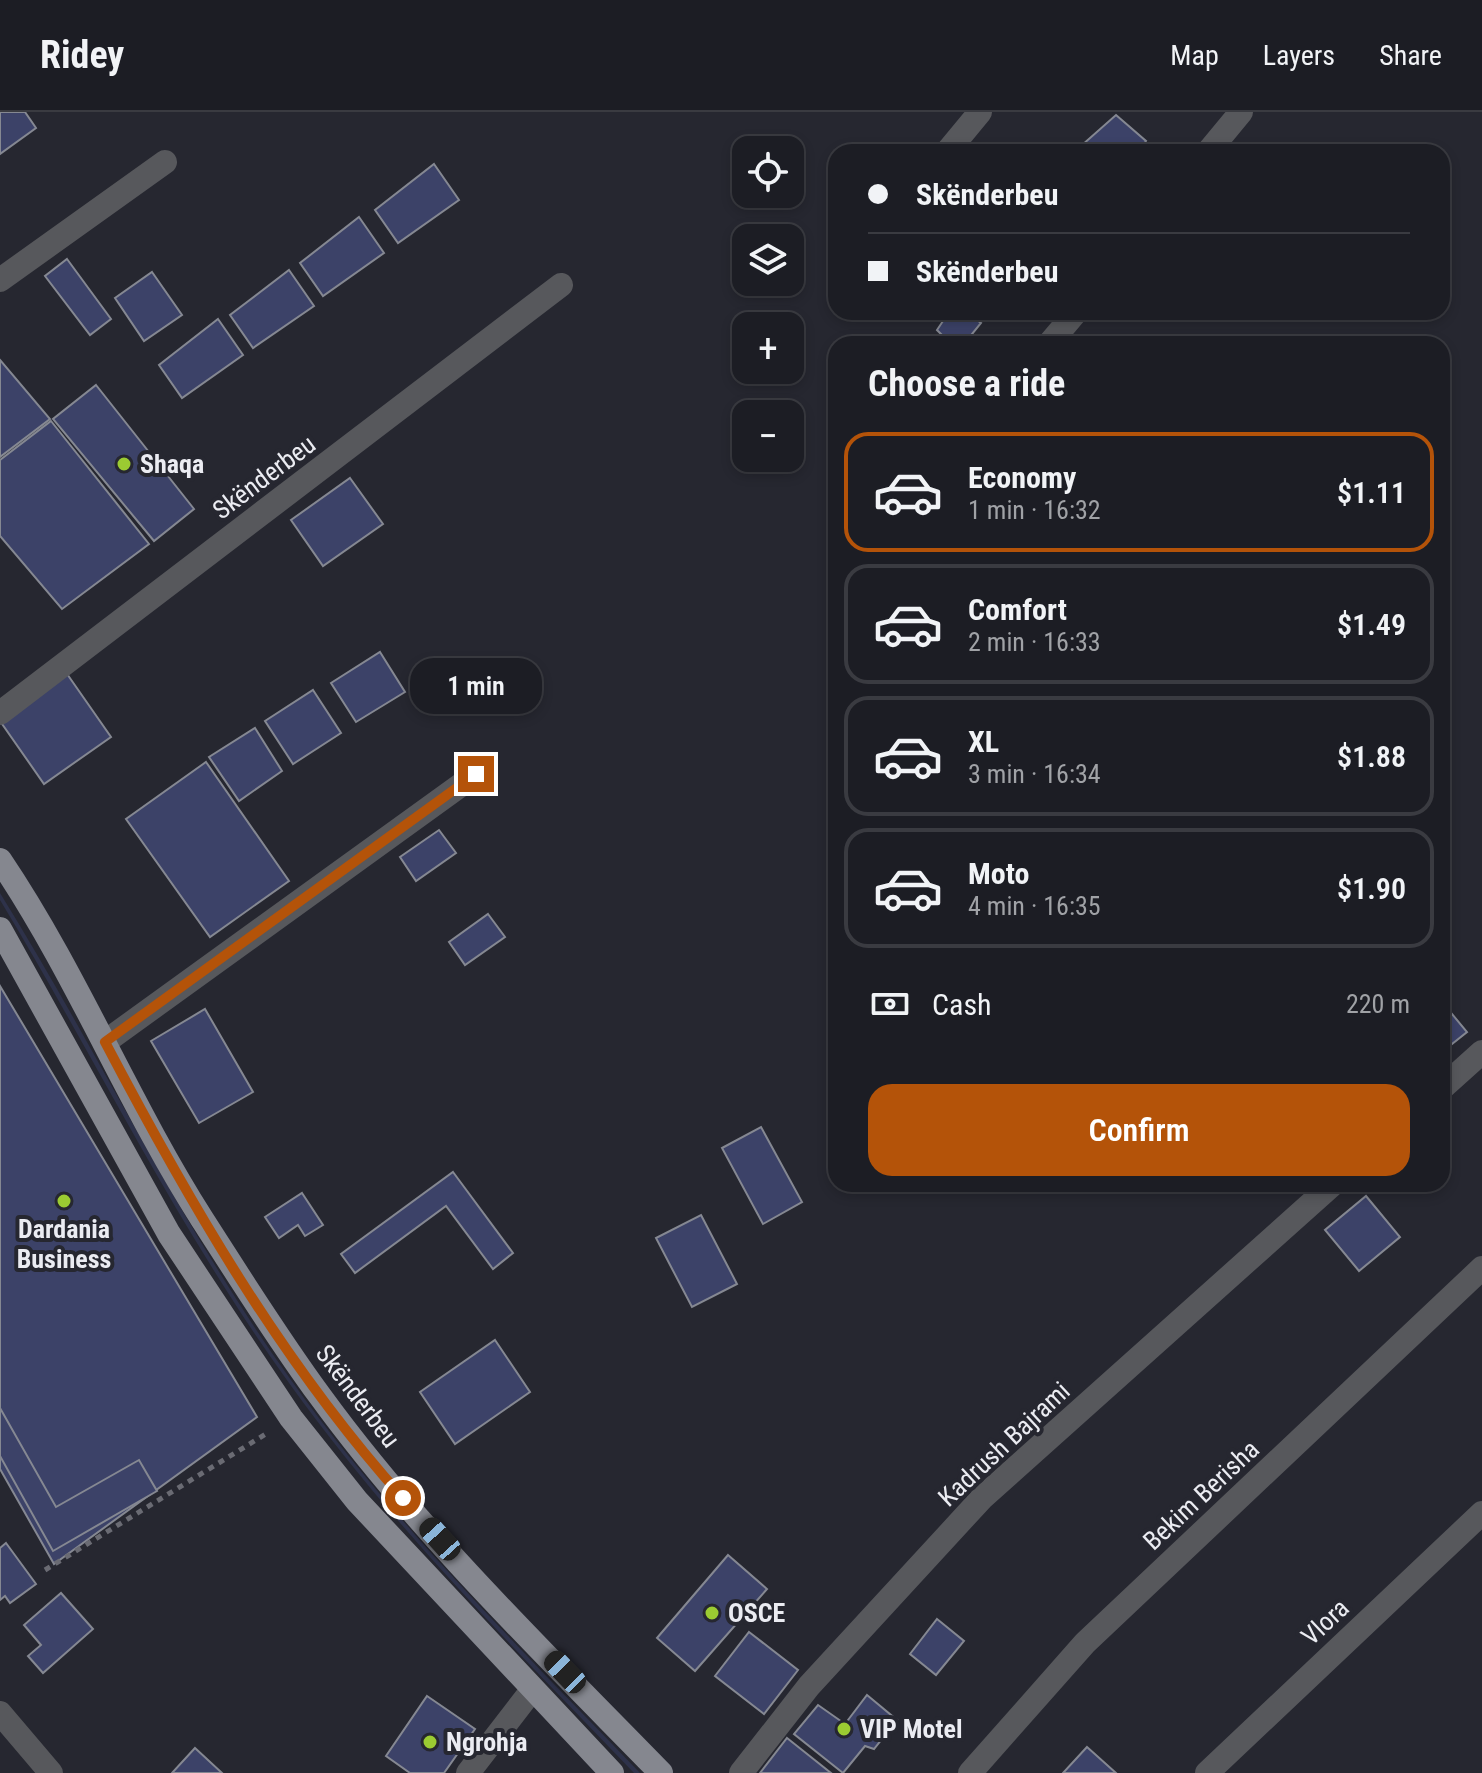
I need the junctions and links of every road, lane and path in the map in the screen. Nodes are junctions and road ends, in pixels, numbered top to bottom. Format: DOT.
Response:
graph roads {
  1 [pos="980,112"];
  2 [pos="1241,112"];
  3 [pos="954,144"];
  4 [pos="1215,144"];
  5 [pos="165,162"];
  6 [pos="0,280"];
  7 [pos="561,285"];
  8 [pos="1069,320"];
  9 [pos="1056,336"];
  10 [pos="0,713"];
  11 [pos="476,774"];
  12 [pos="0,860"];
  13 [pos="0,929"];
  14 [pos="105,1042"];
  15 [pos="1482,1052"];
  16 [pos="1450,1081"];
  17 [pos="1324,1192"];
  18 [pos="1482,1268"];
  19 [pos="273,1429"];
  20 [pos="1482,1513"];
  21 [pos="45,1570"];
  22 [pos="532,1690"];
  23 [pos="0,1713"];
  24 [pos="51,1773"];
  25 [pos="468,1773"];
  26 [pos="612,1773"];
  27 [pos="661,1773"];
  28 [pos="741,1773"];
  29 [pos="970,1773"];
  30 [pos="1207,1773"];
  1 -- 3 [label="street"];
  2 -- 4 [label="street"];
  5 -- 6 [label="street"];
  7 -- 10 [label="street, Skënderbeu"];
  8 -- 9 [label="street"];
  11 -- 14 [label="street"];
  12 -- 14 [label="main road, Skënderbeu"];
  13 -- 22 [label="main road"];
  14 -- 27 [label="main road, Skënderbeu"];
  15 -- 16 [label="street"];
  17 -- 28 [label="street, Kadrush Bajrami"];
  18 -- 29 [label="street, Bekim Berisha"];
  19 -- 21 [label="path"];
  20 -- 30 [label="street, Vlora"];
  22 -- 25 [label="street"];
  22 -- 26 [label="main road"];
  23 -- 24 [label="street"];
}
